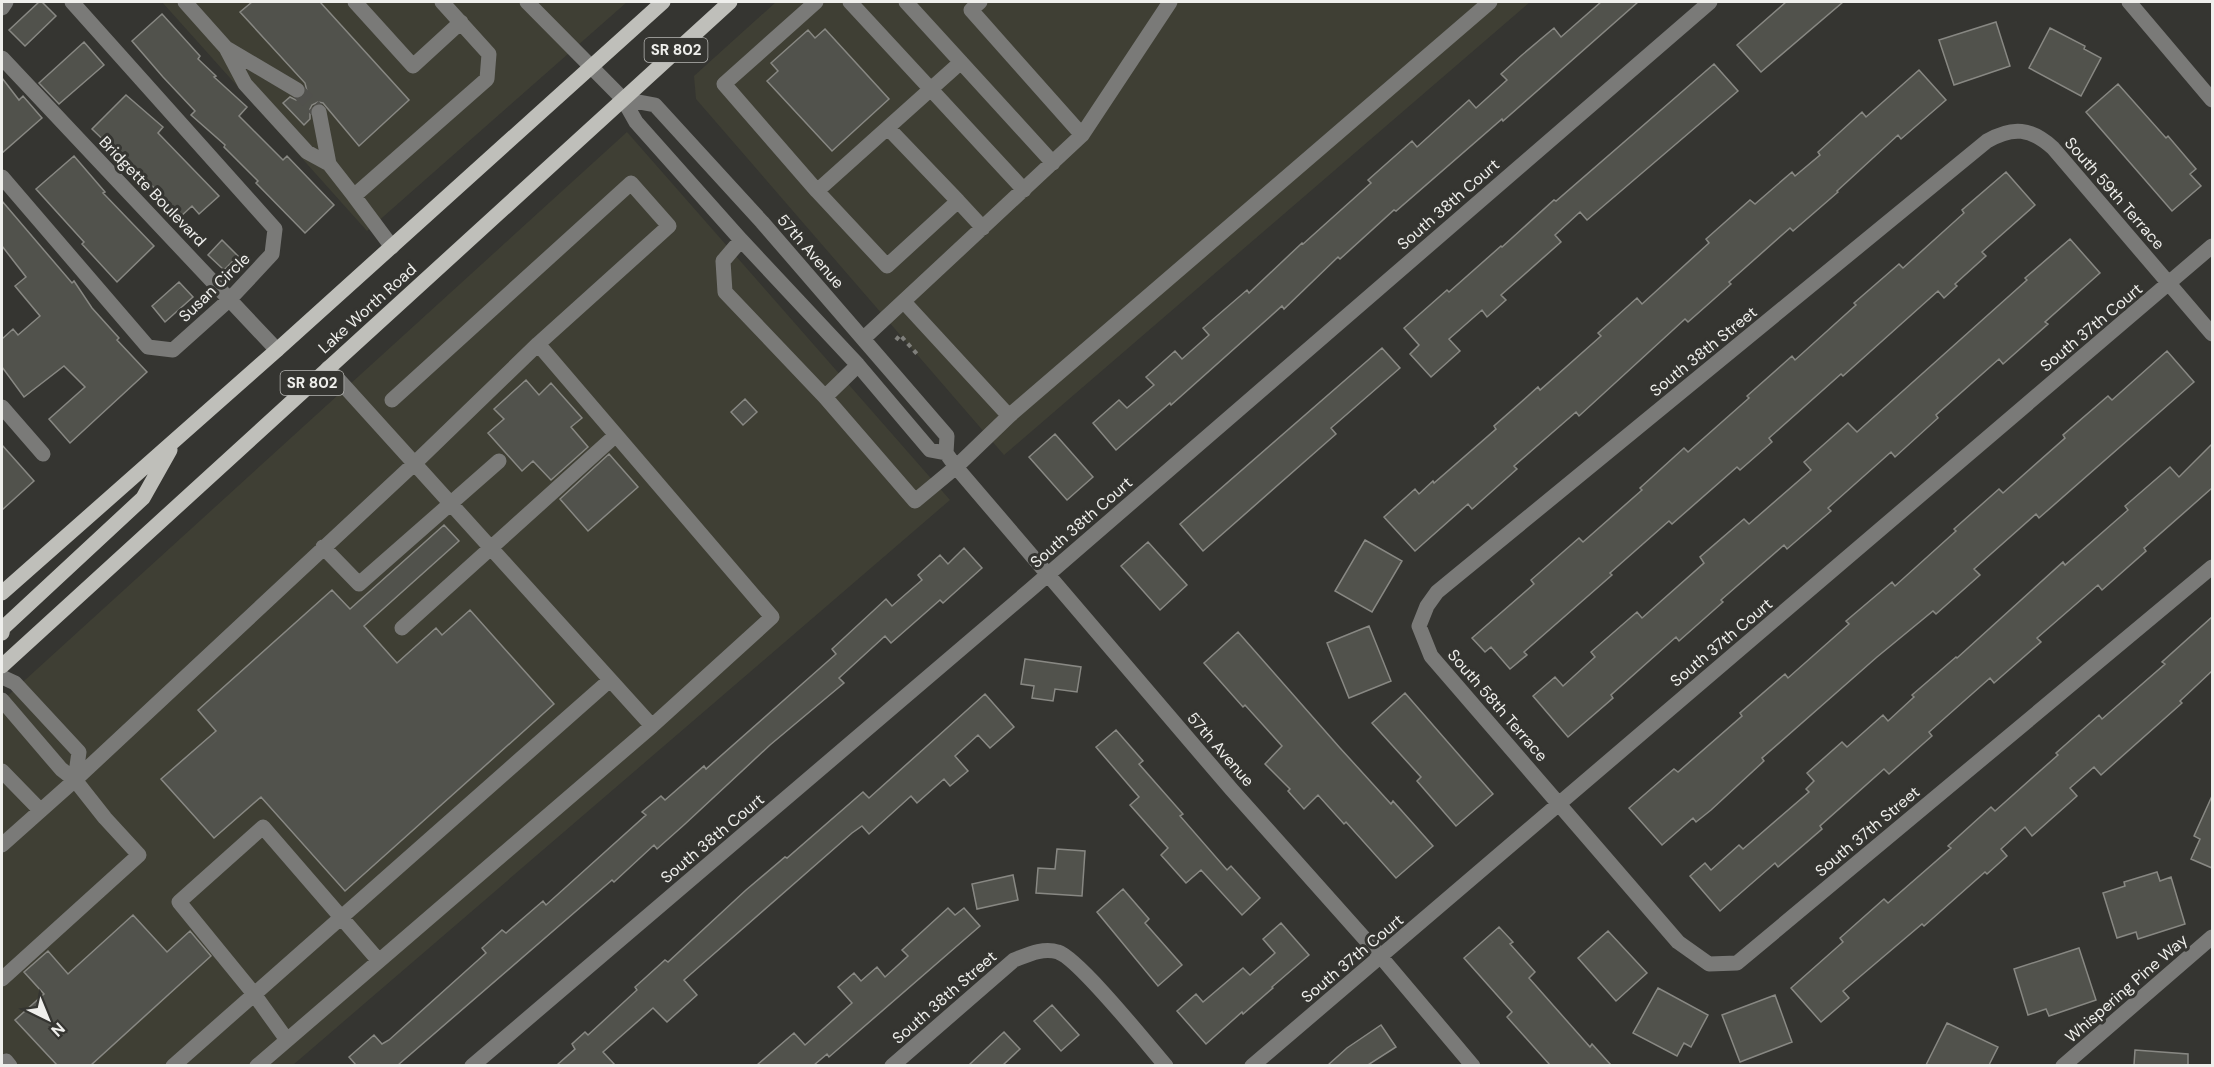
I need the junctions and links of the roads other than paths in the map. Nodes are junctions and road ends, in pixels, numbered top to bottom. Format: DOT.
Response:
graph roads {
  1 [pos="6,2"];
  2 [pos="72,2"];
  3 [pos="185,2"];
  4 [pos="355,2"];
  5 [pos="442,2"];
  6 [pos="527,2"];
  7 [pos="663,2"];
  8 [pos="730,2"];
  9 [pos="816,2"];
  10 [pos="850,2"];
  11 [pos="906,2"];
  12 [pos="980,2"];
  13 [pos="1170,2"];
  14 [pos="1490,2"];
  15 [pos="1710,2"];
  16 [pos="2129,2"];
  17 [pos="2,8"];
  18 [pos="460,22"];
  19 [pos="226,48"];
  20 [pos="2,58"];
  21 [pos="961,62"];
  22 [pos="589,66"];
  23 [pos="931,89"];
  24 [pos="297,90"];
  25 [pos="623,99"];
  26 [pos="2212,99"];
  27 [pos="319,112"];
  28 [pos="888,128"];
  29 [pos="2029,132"];
  30 [pos="1083,135"];
  31 [pos="1053,163"];
  32 [pos="329,164"];
  33 [pos="2,177"];
  34 [pos="1024,190"];
  35 [pos="817,191"];
  36 [pos="354,196"];
  37 [pos="958,201"];
  38 [pos="983,228"];
  39 [pos="741,240"];
  40 [pos="2212,246"];
  41 [pos="392,247"];
  42 [pos="2169,283"];
  43 [pos="230,299"];
  44 [pos="904,302"];
  45 [pos="2212,334"];
  46 [pos="864,338"];
  47 [pos="538,344"];
  48 [pos="277,350"];
  49 [pos="858,365"];
  50 [pos="328,368"];
  51 [pos="825,397"];
  52 [pos="392,400"];
  53 [pos="2,407"];
  54 [pos="1009,416"];
  55 [pos="616,435"];
  56 [pos="176,439"];
  57 [pos="945,453"];
  58 [pos="44,454"];
  59 [pos="499,461"];
  60 [pos="415,463"];
  61 [pos="956,467"];
  62 [pos="451,502"];
  63 [pos="323,547"];
  64 [pos="491,547"];
  65 [pos="2212,567"];
  66 [pos="1048,574"];
  67 [pos="2,593"];
  68 [pos="1419,626"];
  69 [pos="402,628"];
  70 [pos="2,633"];
  71 [pos="2,666"];
  72 [pos="2,677"];
  73 [pos="610,680"];
  74 [pos="2,700"];
  75 [pos="652,726"];
  76 [pos="2,771"];
  77 [pos="75,780"];
  78 [pos="1559,803"];
  79 [pos="40,810"];
  80 [pos="2,845"];
  81 [pos="341,917"];
  82 [pos="2212,938"];
  83 [pos="1381,957"];
  84 [pos="379,961"];
  85 [pos="2,979"];
  86 [pos="254,994"];
  87 [pos="287,1040"];
  88 [pos="173,1065"];
  89 [pos="256,1065"];
  90 [pos="472,1065"];
  91 [pos="892,1065"];
  92 [pos="1166,1065"];
  93 [pos="1252,1065"];
  94 [pos="1473,1065"];
  95 [pos="2063,1065"];
  1 -- 17 [label="street"];
  2 -- 43 [label="street, Susan Circle"];
  3 -- 19 [label="street"];
  4 -- 18 [label="street"];
  5 -- 18 [label="street"];
  6 -- 22 [label="street, 57th Avenue"];
  7 -- 22 [label="main road, Lake Worth Road / SR 802"];
  8 -- 25 [label="main road, Lake Worth Road / SR 802"];
  9 -- 35 [label="street"];
  10 -- 23 [label="street"];
  11 -- 21 [label="street"];
  12 -- 30 [label="street"];
  13 -- 30 [label="street"];
  14 -- 54 [label="street"];
  15 -- 66 [label="street, South 38th Court"];
  16 -- 26 [label="street"];
  18 -- 36 [label="street"];
  19 -- 24 [label="street"];
  19 -- 32 [label="street"];
  20 -- 43 [label="street, Bridgette Boulevard"];
  21 -- 23 [label="street"];
  21 -- 31 [label="street"];
  22 -- 25 [label="street, 57th Avenue"];
  22 -- 41 [label="main road, Lake Worth Road / SR 802"];
  23 -- 28 [label="street"];
  23 -- 34 [label="street"];
  25 -- 39 [label="street, 57th Avenue"];
  25 -- 46 [label="street, 57th Avenue"];
  25 -- 50 [label="main road, Lake Worth Road / SR 802"];
  27 -- 32 [label="street"];
  28 -- 35 [label="street"];
  28 -- 37 [label="street"];
  29 -- 42 [label="street, South 59th Terrace"];
  29 -- 68 [label="street, South 38th Street"];
  30 -- 31 [label="street"];
  31 -- 34 [label="street"];
  32 -- 36 [label="street"];
  33 -- 43 [label="street, Susan Circle"];
  34 -- 38 [label="street"];
  35 -- 37 [label="street"];
  36 -- 41 [label="street"];
  37 -- 38 [label="street"];
  38 -- 44 [label="street"];
  39 -- 49 [label="street, 57th Avenue"];
  39 -- 51 [label="street"];
  40 -- 42 [label="street, South 37th Court"];
  41 -- 48 [label="main road, Lake Worth Road / SR 802"];
  42 -- 45 [label="street"];
  42 -- 78 [label="street, South 37th Court"];
  43 -- 48 [label="street, Bridgette Boulevard"];
  44 -- 46 [label="street"];
  44 -- 54 [label="street"];
  46 -- 57 [label="street, 57th Avenue"];
  47 -- 52 [label="street"];
  47 -- 55 [label="street"];
  47 -- 60 [label="street"];
  48 -- 56 [label="main road, Lake Worth Road / SR 802"];
  49 -- 51 [label="street"];
  49 -- 57 [label="street, 57th Avenue"];
  50 -- 60 [label="street"];
  50 -- 71 [label="main road, Lake Worth Road / SR 802"];
  51 -- 61 [label="street"];
  53 -- 58 [label="street"];
  54 -- 61 [label="street"];
  55 -- 64 [label="street"];
  55 -- 75 [label="street"];
  56 -- 67 [label="main road, Lake Worth Road / SR 802"];
  56 -- 70 [label="main road"];
  57 -- 61 [label="street, 57th Avenue"];
  59 -- 62 [label="street"];
  60 -- 62 [label="street"];
  60 -- 63 [label="street"];
  61 -- 66 [label="street, 57th Avenue"];
  62 -- 63 [label="street"];
  62 -- 64 [label="street"];
  63 -- 77 [label="street"];
  64 -- 69 [label="street"];
  64 -- 73 [label="street"];
  65 -- 78 [label="street, South 37th Street"];
  66 -- 83 [label="street, 57th Avenue"];
  66 -- 90 [label="street, South 38th Court"];
  68 -- 78 [label="street, South 58th Terrace"];
  72 -- 77 [label="street"];
  73 -- 75 [label="street"];
  73 -- 81 [label="street"];
  74 -- 77 [label="street"];
  75 -- 84 [label="street"];
  76 -- 79 [label="street"];
  77 -- 79 [label="street"];
  77 -- 85 [label="street"];
  78 -- 83 [label="street, South 37th Court"];
  79 -- 80 [label="street"];
  81 -- 84 [label="street"];
  81 -- 86 [label="street"];
  81 -- 86 [label="street"];
  82 -- 95 [label="street, Whispering Pine Way"];
  83 -- 93 [label="street, South 37th Court"];
  83 -- 94 [label="street, 57th Avenue"];
  84 -- 87 [label="street"];
  86 -- 87 [label="street"];
  86 -- 88 [label="street"];
  87 -- 89 [label="street"];
  91 -- 92 [label="street, South 38th Street"];
}
